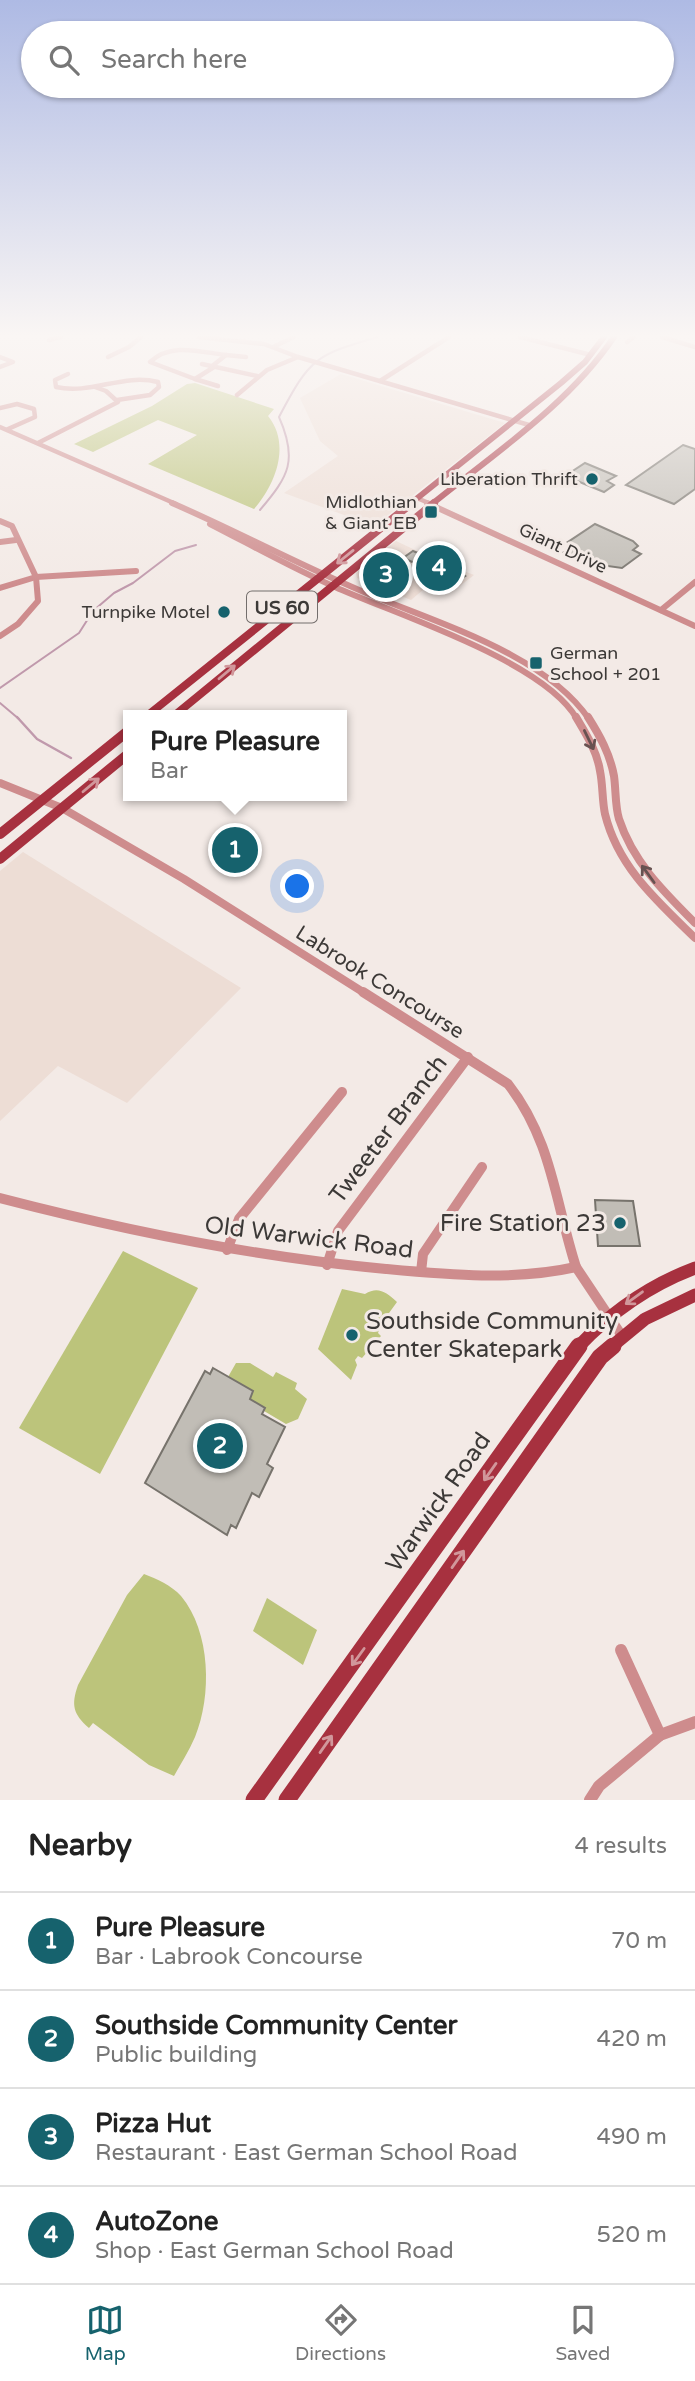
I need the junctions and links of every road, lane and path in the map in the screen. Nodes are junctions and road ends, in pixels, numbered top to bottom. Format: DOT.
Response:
graph roads {
  1 [pos="25,421"];
  2 [pos="83,421"];
  3 [pos="514,421"];
  4 [pos="518,421"];
  5 [pos="534,421"];
  6 [pos="529,425"];
  7 [pos="0,427"];
  8 [pos="8,429"];
  9 [pos="38,443"];
  10 [pos="417,498"];
  11 [pos="432,503"];
  12 [pos="0,521"];
  13 [pos="16,540"];
  14 [pos="0,542"];
  15 [pos="136,571"];
  16 [pos="320,576"];
  17 [pos="36,577"];
  18 [pos="695,582"];
  19 [pos="335,583"];
  20 [pos="0,587"];
  21 [pos="661,610"];
  22 [pos="695,626"];
  23 [pos="0,636"];
  24 [pos="481,645"];
  25 [pos="154,710"];
  26 [pos="181,710"];
  27 [pos="123,735"];
  28 [pos="123,758"];
  29 [pos="0,783"];
  30 [pos="43,800"];
  31 [pos="62,808"];
  32 [pos="0,834"];
  33 [pos="0,859"];
  34 [pos="695,923"];
  35 [pos="695,938"];
  36 [pos="468,1057"];
  37 [pos="342,1092"];
  38 [pos="482,1167"];
  39 [pos="0,1198"];
  40 [pos="227,1250"];
  41 [pos="327,1265"];
  42 [pos="576,1267"];
  43 [pos="695,1268"];
  44 [pos="421,1272"];
  45 [pos="695,1295"];
  46 [pos="609,1317"];
  47 [pos="622,1336"];
  48 [pos="621,1650"];
  49 [pos="695,1722"];
  50 [pos="660,1735"];
  51 [pos="254,1800"];
  52 [pos="287,1800"];
  53 [pos="590,1800"];
  1 -- 8 [label="street"];
  2 -- 9 [label="street"];
  3 -- 10 [label="main road, US 60"];
  4 -- 6 [label="street"];
  5 -- 6 [label="main road, US 60"];
  6 -- 11 [label="main road, US 60"];
  7 -- 8 [label="street"];
  8 -- 9 [label="street"];
  9 -- 16 [label="street"];
  10 -- 11 [label="street, Giant Drive"];
  10 -- 16 [label="main road, US 60, one-way"];
  11 -- 19 [label="main road, US 60"];
  11 -- 21 [label="street, Giant Drive"];
  12 -- 13 [label="street"];
  13 -- 14 [label="street"];
  13 -- 17 [label="street"];
  15 -- 17 [label="street"];
  16 -- 19 [label="street"];
  16 -- 25 [label="main road, US 60"];
  17 -- 20 [label="street"];
  17 -- 23 [label="street"];
  18 -- 21 [label="street"];
  19 -- 24 [label="street"];
  26 -- 19 [label="main road, US 60, one-way"];
  21 -- 22 [label="street, Giant Drive"];
  34 -- 24 [label="street, one-way"];
  24 -- 35 [label="street, one-way"];
  27 -- 30 [label="main road"];
  31 -- 28 [label="main road, one-way"];
  29 -- 30 [label="street, Labrook Concourse"];
  30 -- 31 [label="street, Labrook Concourse"];
  30 -- 32 [label="main road"];
  31 -- 33 [label="main road"];
  31 -- 36 [label="street, Labrook Concourse"];
  36 -- 41 [label="street, Tweeter Branch"];
  36 -- 42 [label="street, Labrook Concourse"];
  37 -- 40 [label="street"];
  38 -- 44 [label="street"];
  39 -- 40 [label="street, Old Warwick Road"];
  40 -- 41 [label="street, Old Warwick Road"];
  41 -- 44 [label="street, Old Warwick Road"];
  42 -- 44 [label="street, Old Warwick Road"];
  42 -- 46 [label="street"];
  43 -- 46 [label="main road, Warwick Road, one-way"];
  45 -- 47 [label="main road"];
  46 -- 47 [label="street"];
  46 -- 51 [label="main road, Warwick Road, one-way"];
  52 -- 47 [label="main road, one-way"];
  48 -- 50 [label="street"];
  49 -- 50 [label="street"];
  50 -- 53 [label="street"];
}
